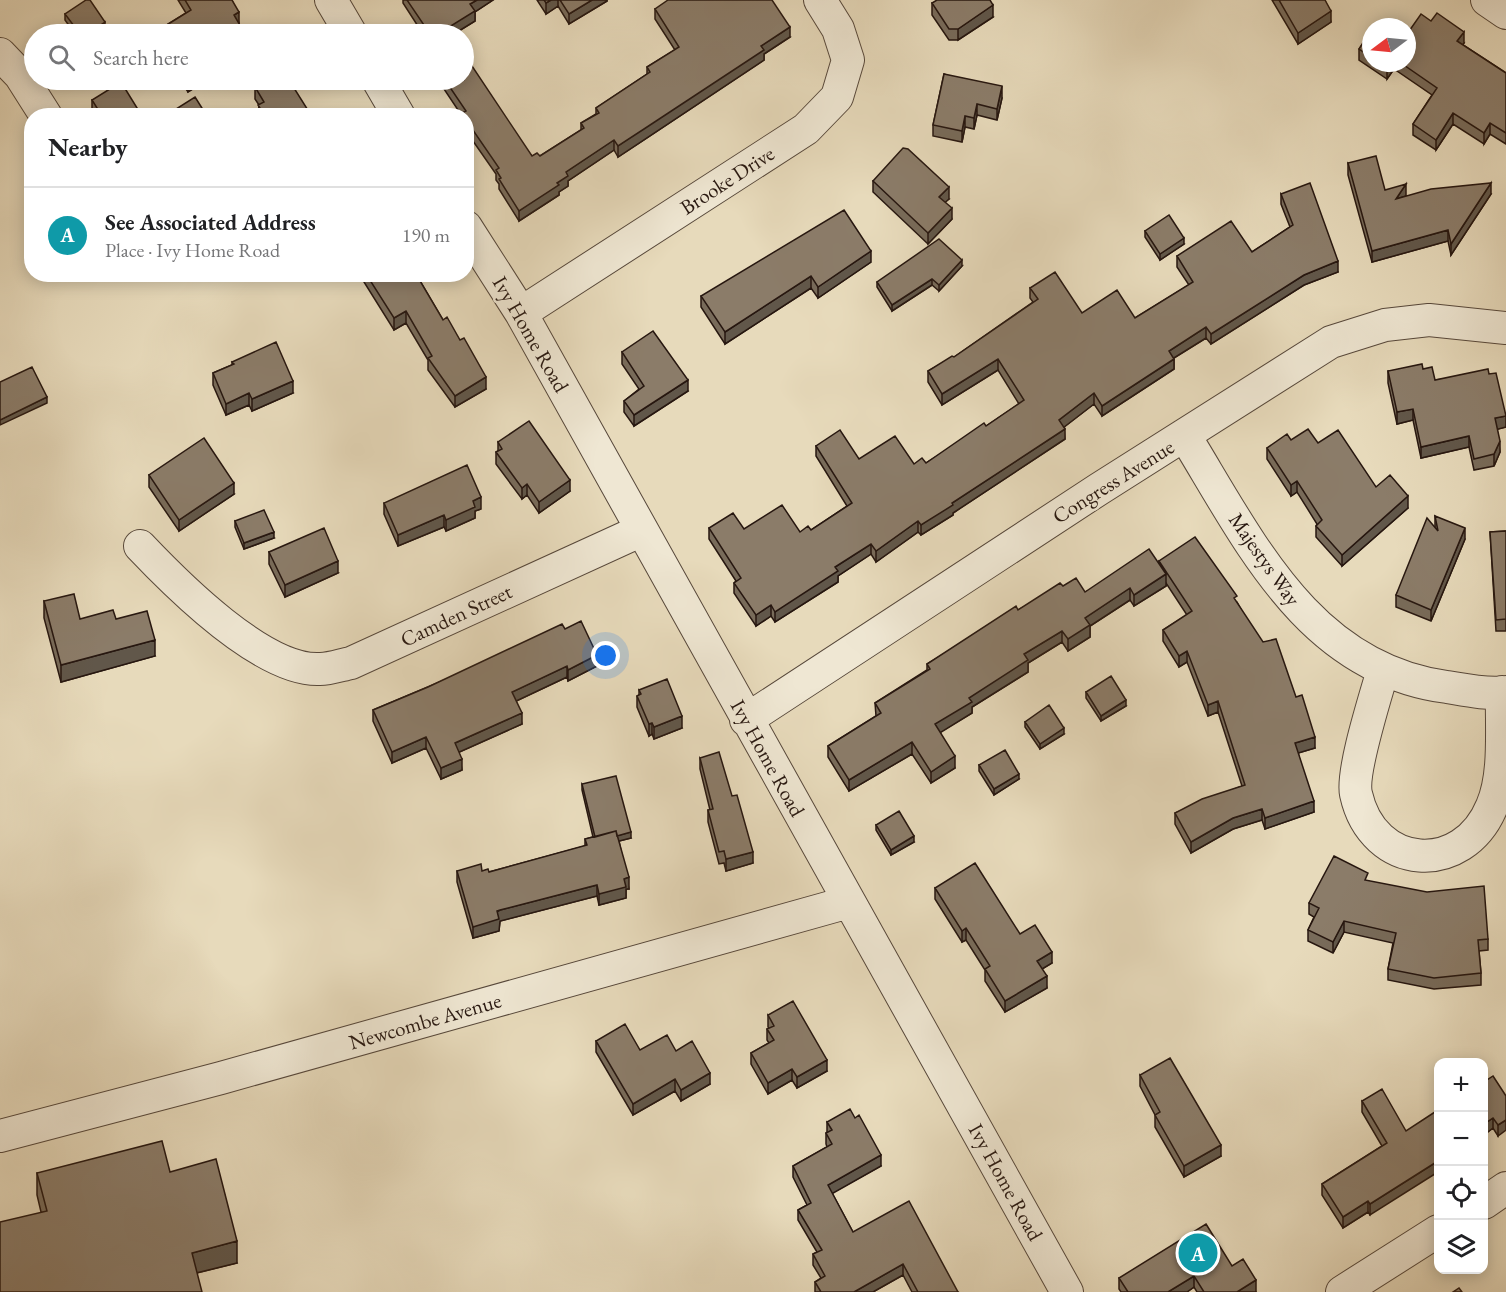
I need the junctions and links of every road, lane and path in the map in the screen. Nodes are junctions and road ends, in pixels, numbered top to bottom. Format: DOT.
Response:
graph roads {
  1 [pos="331,0"];
  2 [pos="820,0"];
  3 [pos="1487,0"];
  4 [pos="1506,13"];
  5 [pos="345,24"];
  6 [pos="0,54"];
  7 [pos="24,81"];
  8 [pos="30,90"];
  9 [pos="384,90"];
  10 [pos="41,108"];
  11 [pos="394,108"];
  12 [pos="474,239"];
  13 [pos="521,313"];
  14 [pos="1506,328"];
  15 [pos="1185,436"];
  16 [pos="640,531"];
  17 [pos="140,546"];
  18 [pos="1383,670"];
  19 [pos="1504,692"];
  20 [pos="746,720"];
  21 [pos="849,902"];
  22 [pos="0,1136"];
  23 [pos="1506,1188"];
  24 [pos="1488,1200"];
  25 [pos="1434,1234"];
  26 [pos="1067,1292"];
  27 [pos="1342,1292"];
  1 -- 5 [label="street"];
  2 -- 13 [label="street, Brooke Drive"];
  3 -- 4 [label="street"];
  6 -- 7 [label="street"];
  8 -- 10 [label="street"];
  9 -- 11 [label="street"];
  12 -- 13 [label="street, Ivy Home Road"];
  13 -- 16 [label="street, Ivy Home Road"];
  14 -- 15 [label="street, Congress Avenue"];
  15 -- 18 [label="street, Majestys Way"];
  15 -- 20 [label="street, Congress Avenue"];
  16 -- 17 [label="street, Camden Street"];
  16 -- 20 [label="street, Ivy Home Road"];
  18 -- 19 [label="street, Majestys Way"];
  18 -- 19 [label="street"];
  20 -- 21 [label="street, Ivy Home Road"];
  21 -- 22 [label="street, Newcombe Avenue"];
  21 -- 26 [label="street, Ivy Home Road"];
  23 -- 24 [label="street"];
  25 -- 27 [label="street"];
}
